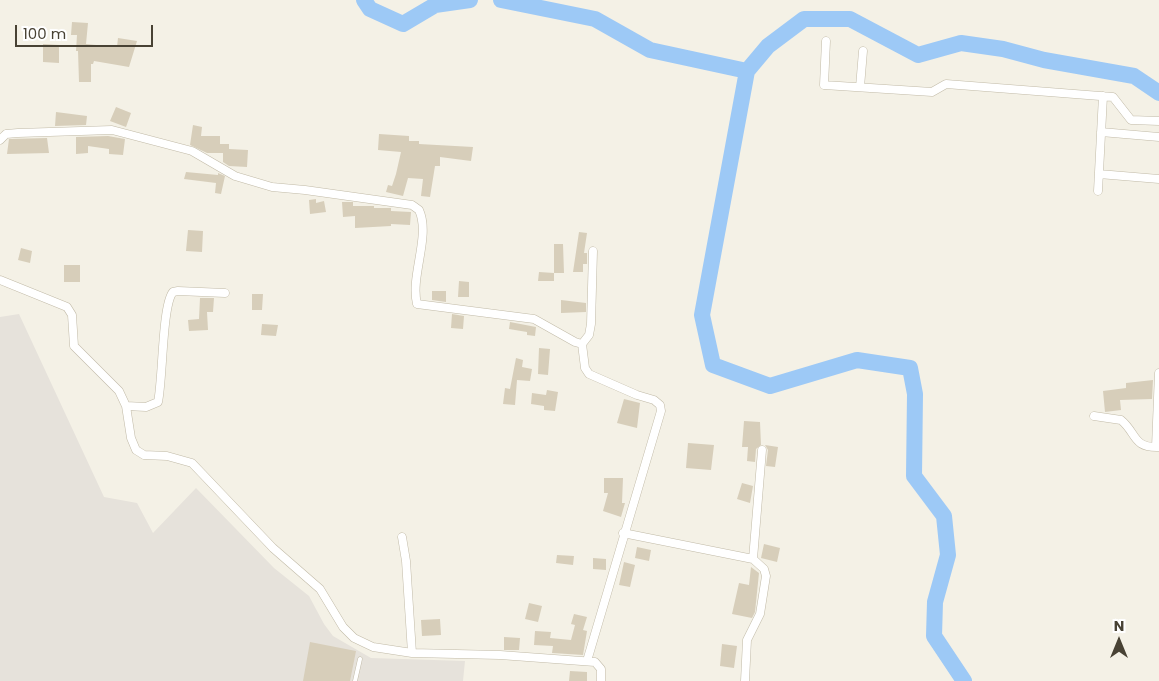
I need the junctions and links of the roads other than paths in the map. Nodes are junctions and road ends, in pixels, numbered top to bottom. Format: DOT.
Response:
graph roads {
  1 [pos="826,41"];
  2 [pos="863,51"];
  3 [pos="860,87"];
  4 [pos="1103,96"];
  5 [pos="1159,121"];
  6 [pos="1101,132"];
  7 [pos="1159,137"];
  8 [pos="0,140"];
  9 [pos="1099,174"];
  10 [pos="1159,179"];
  11 [pos="1098,191"];
  12 [pos="593,252"];
  13 [pos="0,280"];
  14 [pos="224,294"];
  15 [pos="582,344"];
  16 [pos="1159,373"];
  17 [pos="126,406"];
  18 [pos="1094,416"];
  19 [pos="1158,447"];
  20 [pos="762,450"];
  21 [pos="623,533"];
  22 [pos="402,537"];
  23 [pos="753,559"];
  24 [pos="412,653"];
  25 [pos="360,659"];
  26 [pos="587,661"];
  27 [pos="355,681"];
  28 [pos="601,681"];
  29 [pos="744,681"];
  1 -- 3 [label="street"];
  2 -- 3 [label="street"];
  3 -- 4 [label="street"];
  4 -- 5 [label="street"];
  4 -- 6 [label="street"];
  6 -- 7 [label="street"];
  6 -- 9 [label="street"];
  8 -- 15 [label="street"];
  9 -- 10 [label="street"];
  9 -- 11 [label="street"];
  12 -- 15 [label="street"];
  13 -- 17 [label="street"];
  14 -- 17 [label="street"];
  15 -- 21 [label="street"];
  16 -- 19 [label="street"];
  17 -- 24 [label="street"];
  18 -- 19 [label="street"];
  20 -- 23 [label="street"];
  21 -- 23 [label="street"];
  21 -- 26 [label="street"];
  22 -- 24 [label="street"];
  23 -- 29 [label="street"];
  24 -- 26 [label="street"];
  25 -- 27 [label="lane"];
  26 -- 28 [label="street"];
}
